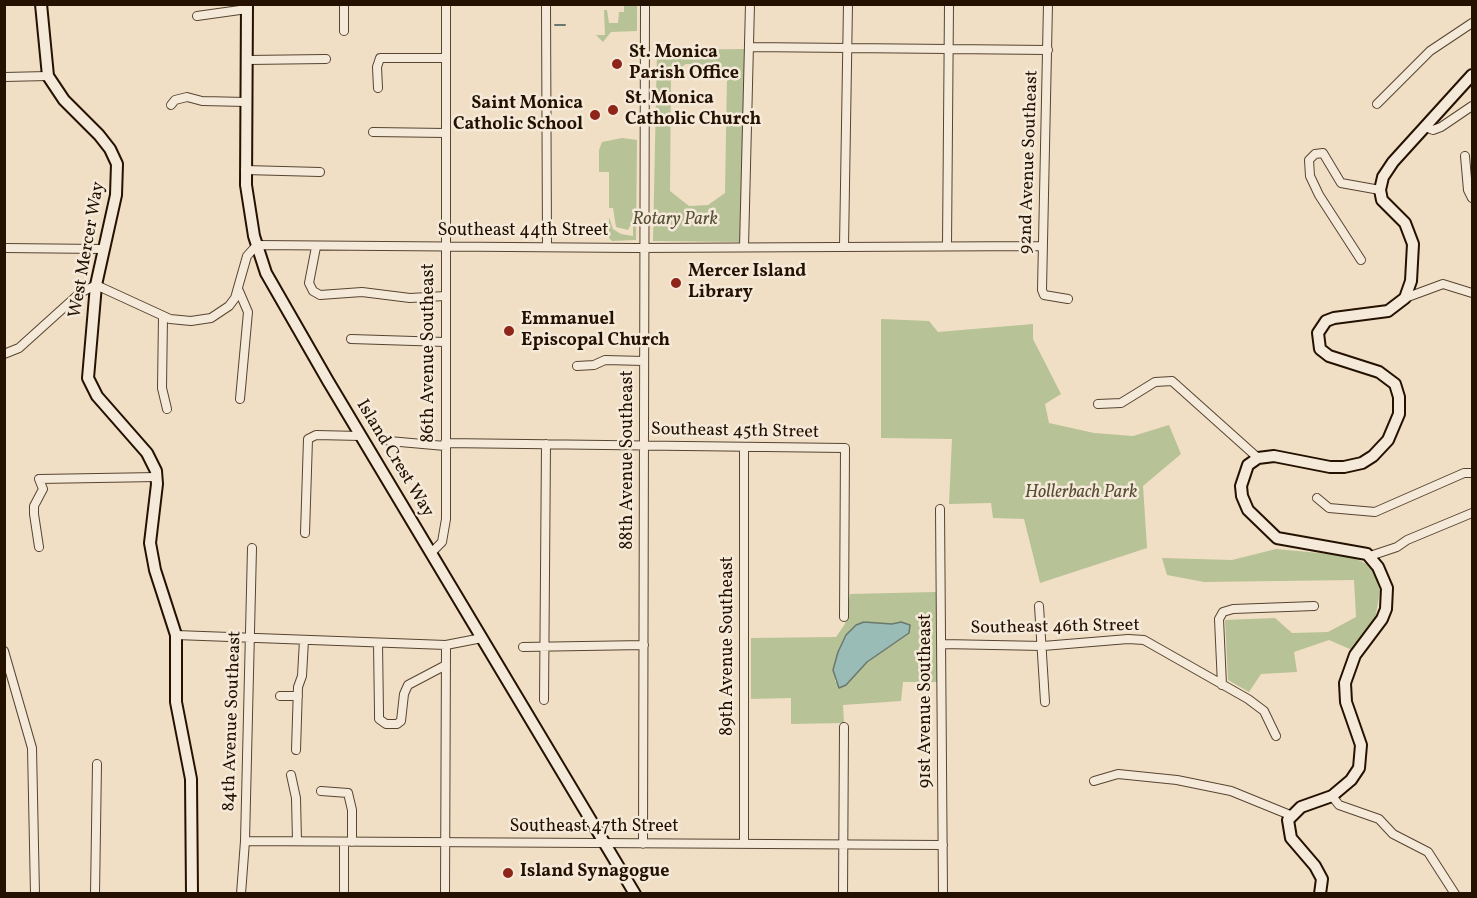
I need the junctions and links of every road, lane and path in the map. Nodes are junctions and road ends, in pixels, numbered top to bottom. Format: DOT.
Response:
graph roads {
  1 [pos="41,4"];
  2 [pos="344,4"];
  3 [pos="446,4"];
  4 [pos="546,4"];
  5 [pos="645,4"];
  6 [pos="750,4"];
  7 [pos="848,4"];
  8 [pos="949,4"];
  9 [pos="1048,4"];
  10 [pos="247,7"];
  11 [pos="197,16"];
  12 [pos="1473,23"];
  13 [pos="344,31"];
  14 [pos="750,47"];
  15 [pos="847,48"];
  16 [pos="949,49"];
  17 [pos="1048,50"];
  18 [pos="446,58"];
  19 [pos="326,59"];
  20 [pos="247,60"];
  21 [pos="1473,75"];
  22 [pos="48,76"];
  23 [pos="4,77"];
  24 [pos="378,88"];
  25 [pos="246,102"];
  26 [pos="1377,104"];
  27 [pos="171,105"];
  28 [pos="1473,106"];
  29 [pos="1426,127"];
  30 [pos="373,132"];
  31 [pos="446,133"];
  32 [pos="1465,156"];
  33 [pos="245,170"];
  34 [pos="320,172"];
  35 [pos="1380,190"];
  36 [pos="1473,198"];
  37 [pos="257,246"];
  38 [pos="547,246"];
  39 [pos="844,246"];
  40 [pos="947,246"];
  41 [pos="1042,246"];
  42 [pos="316,247"];
  43 [pos="744,247"];
  44 [pos="4,248"];
  45 [pos="446,248"];
  46 [pos="644,248"];
  47 [pos="102,249"];
  48 [pos="1361,261"];
  49 [pos="96,285"];
  50 [pos="239,291"];
  51 [pos="1473,293"];
  52 [pos="445,296"];
  53 [pos="1405,298"];
  54 [pos="1068,299"];
  55 [pos="163,316"];
  56 [pos="351,339"];
  57 [pos="445,342"];
  58 [pos="4,354"];
  59 [pos="644,361"];
  60 [pos="577,366"];
  61 [pos="240,399"];
  62 [pos="1098,404"];
  63 [pos="167,409"];
  64 [pos="361,436"];
  65 [pos="388,441"];
  66 [pos="445,444"];
  67 [pos="546,444"];
  68 [pos="645,446"];
  69 [pos="744,447"];
  70 [pos="1258,458"];
  71 [pos="1473,473"];
  72 [pos="157,477"];
  73 [pos="1317,498"];
  74 [pos="940,509"];
  75 [pos="1473,513"];
  76 [pos="304,533"];
  77 [pos="39,547"];
  78 [pos="252,548"];
  79 [pos="431,553"];
  80 [pos="1370,556"];
  81 [pos="1040,606"];
  82 [pos="1314,606"];
  83 [pos="844,617"];
  84 [pos="176,635"];
  85 [pos="250,638"];
  86 [pos="482,638"];
  87 [pos="304,640"];
  88 [pos="378,644"];
  89 [pos="943,644"];
  90 [pos="446,645"];
  91 [pos="644,645"];
  92 [pos="523,646"];
  93 [pos="545,646"];
  94 [pos="1043,646"];
  95 [pos="4,651"];
  96 [pos="446,665"];
  97 [pos="1222,685"];
  98 [pos="280,696"];
  99 [pos="298,696"];
  100 [pos="544,700"];
  101 [pos="1046,702"];
  102 [pos="298,719"];
  103 [pos="288,724"];
  104 [pos="844,727"];
  105 [pos="1276,736"];
  106 [pos="296,750"];
  107 [pos="97,764"];
  108 [pos="291,775"];
  109 [pos="1094,782"];
  110 [pos="321,791"];
  111 [pos="1332,796"];
  112 [pos="1290,815"];
  113 [pos="245,841"];
  114 [pos="297,841"];
  115 [pos="348,842"];
  116 [pos="446,842"];
  117 [pos="643,844"];
  118 [pos="744,844"];
  119 [pos="605,845"];
  120 [pos="845,846"];
  121 [pos="943,846"];
  122 [pos="344,891"];
  123 [pos="34,894"];
  124 [pos="96,894"];
  125 [pos="192,894"];
  126 [pos="241,894"];
  127 [pos="445,894"];
  128 [pos="635,894"];
  129 [pos="843,894"];
  130 [pos="943,894"];
  131 [pos="1320,894"];
  132 [pos="1455,894"];
  1 -- 22 [label="street, West Mercer Way"];
  2 -- 13 [label="street"];
  3 -- 18 [label="street, 86th Avenue Southeast"];
  4 -- 38 [label="street"];
  5 -- 46 [label="street, 88th Avenue Southeast"];
  6 -- 14 [label="street"];
  7 -- 15 [label="street"];
  8 -- 16 [label="street"];
  9 -- 17 [label="street, 92nd Avenue Southeast"];
  10 -- 11 [label="street"];
  10 -- 20 [label="street, Island Crest Way"];
  12 -- 26 [label="street"];
  14 -- 15 [label="street"];
  14 -- 43 [label="street"];
  15 -- 16 [label="street"];
  15 -- 39 [label="street"];
  16 -- 17 [label="street"];
  16 -- 40 [label="street"];
  17 -- 41 [label="street, 92nd Avenue Southeast"];
  18 -- 24 [label="street"];
  18 -- 31 [label="street, 86th Avenue Southeast"];
  19 -- 20 [label="street"];
  20 -- 25 [label="street, Island Crest Way"];
  21 -- 29 [label="street"];
  22 -- 23 [label="street"];
  22 -- 47 [label="street, West Mercer Way"];
  25 -- 27 [label="street"];
  25 -- 33 [label="street, Island Crest Way"];
  28 -- 29 [label="street"];
  29 -- 35 [label="street"];
  30 -- 31 [label="street"];
  31 -- 45 [label="street, 86th Avenue Southeast"];
  32 -- 36 [label="street"];
  33 -- 34 [label="street"];
  33 -- 37 [label="street, Island Crest Way"];
  35 -- 48 [label="street"];
  35 -- 53 [label="street"];
  37 -- 42 [label="street, Southeast 44th Street"];
  37 -- 50 [label="street"];
  37 -- 64 [label="street, Island Crest Way"];
  38 -- 45 [label="street, Southeast 44th Street"];
  38 -- 46 [label="street, Southeast 44th Street"];
  39 -- 40 [label="street, Southeast 44th Street"];
  39 -- 43 [label="street, Southeast 44th Street"];
  40 -- 41 [label="street, Southeast 44th Street"];
  41 -- 54 [label="street, 92nd Avenue Southeast"];
  42 -- 45 [label="street, Southeast 44th Street"];
  42 -- 52 [label="street"];
  43 -- 46 [label="street, Southeast 44th Street"];
  44 -- 47 [label="street"];
  45 -- 52 [label="street, 86th Avenue Southeast"];
  46 -- 59 [label="street, 88th Avenue Southeast"];
  47 -- 49 [label="street, West Mercer Way"];
  49 -- 55 [label="street"];
  49 -- 58 [label="street"];
  49 -- 72 [label="street, West Mercer Way"];
  50 -- 55 [label="street"];
  50 -- 61 [label="street"];
  51 -- 53 [label="street"];
  52 -- 57 [label="street, 86th Avenue Southeast"];
  53 -- 70 [label="street"];
  55 -- 63 [label="street"];
  56 -- 57 [label="street"];
  57 -- 66 [label="street, 86th Avenue Southeast"];
  59 -- 60 [label="street"];
  59 -- 68 [label="street, 88th Avenue Southeast"];
  62 -- 70 [label="street"];
  64 -- 76 [label="street"];
  64 -- 79 [label="street, Island Crest Way"];
  65 -- 66 [label="street, Southeast 45th Street"];
  66 -- 67 [label="street, Southeast 45th Street"];
  66 -- 79 [label="street, 86th Avenue Southeast"];
  67 -- 68 [label="street, Southeast 45th Street"];
  67 -- 93 [label="street"];
  68 -- 69 [label="street, Southeast 45th Street"];
  68 -- 91 [label="street, 88th Avenue Southeast"];
  69 -- 83 [label="street, Southeast 45th Street"];
  69 -- 118 [label="street, 89th Avenue Southeast"];
  70 -- 80 [label="street"];
  71 -- 73 [label="street"];
  72 -- 77 [label="street"];
  72 -- 84 [label="street"];
  74 -- 89 [label="street, 91st Avenue Southeast"];
  75 -- 80 [label="street"];
  78 -- 85 [label="street, 84th Avenue Southeast"];
  79 -- 86 [label="street, Island Crest Way"];
  80 -- 111 [label="street"];
  81 -- 94 [label="street"];
  82 -- 97 [label="street"];
  84 -- 85 [label="street"];
  84 -- 125 [label="street"];
  85 -- 87 [label="street"];
  85 -- 113 [label="street, 84th Avenue Southeast"];
  86 -- 90 [label="street"];
  86 -- 119 [label="street, Island Crest Way"];
  87 -- 88 [label="street"];
  87 -- 99 [label="street"];
  88 -- 90 [label="street"];
  88 -- 96 [label="street"];
  89 -- 94 [label="street, Southeast 46th Street"];
  89 -- 121 [label="street, 91st Avenue Southeast"];
  90 -- 96 [label="street"];
  91 -- 93 [label="street"];
  91 -- 117 [label="street, 88th Avenue Southeast"];
  92 -- 93 [label="street"];
  93 -- 100 [label="street"];
  94 -- 97 [label="street, Southeast 46th Street"];
  94 -- 101 [label="street"];
  95 -- 123 [label="street"];
  96 -- 116 [label="street"];
  97 -- 105 [label="street, Southeast 46th Street"];
  98 -- 99 [label="street"];
  99 -- 102 [label="street"];
  102 -- 103 [label="street"];
  102 -- 106 [label="street"];
  104 -- 120 [label="street"];
  107 -- 124 [label="street"];
  108 -- 114 [label="street"];
  109 -- 112 [label="street"];
  110 -- 115 [label="street"];
  111 -- 112 [label="street"];
  111 -- 132 [label="street"];
  112 -- 131 [label="street"];
  113 -- 114 [label="street, Southeast 47th Street"];
  113 -- 126 [label="street, 84th Avenue Southeast"];
  114 -- 115 [label="street, Southeast 47th Street"];
  115 -- 116 [label="street, Southeast 47th Street"];
  115 -- 122 [label="street"];
  116 -- 119 [label="street, Southeast 47th Street"];
  116 -- 127 [label="street"];
  117 -- 118 [label="street, Southeast 47th Street"];
  117 -- 119 [label="street, Southeast 47th Street"];
  118 -- 120 [label="street, Southeast 47th Street"];
  119 -- 128 [label="street, Island Crest Way"];
  120 -- 121 [label="street, Southeast 47th Street"];
  120 -- 129 [label="street"];
  121 -- 130 [label="street, 91st Avenue Southeast"];
}
